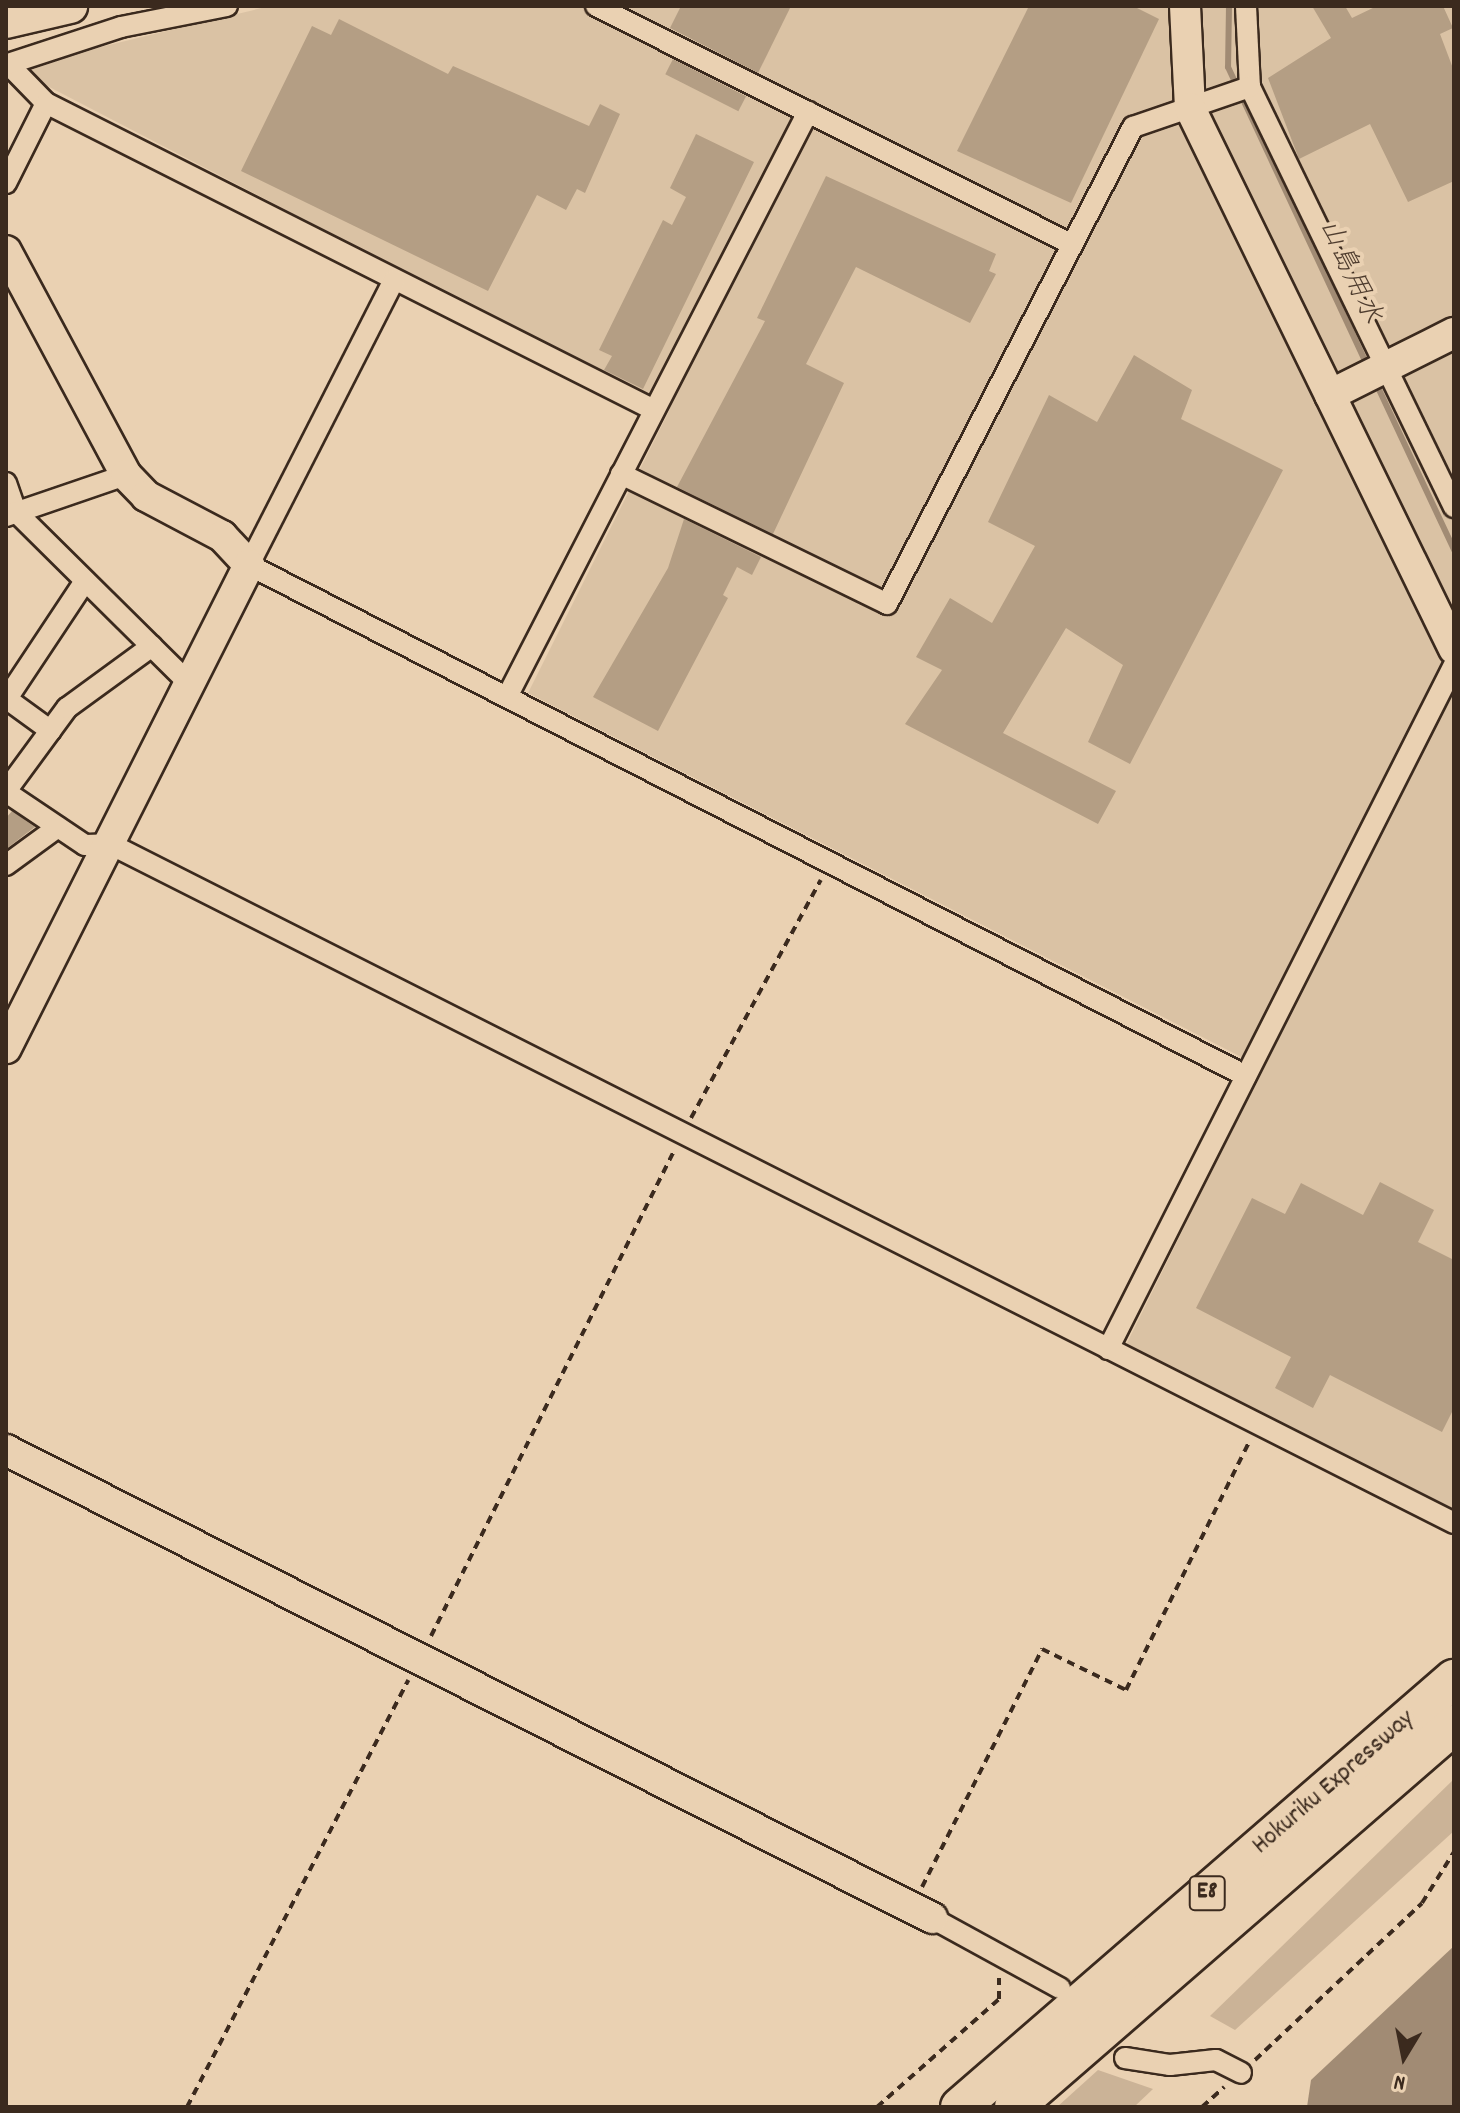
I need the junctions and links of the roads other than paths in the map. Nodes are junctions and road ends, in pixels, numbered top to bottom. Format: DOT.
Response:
graph roads {
  1 [pos="70,6"];
  2 [pos="227,6"];
  3 [pos="596,6"];
  4 [pos="1185,6"];
  5 [pos="1246,6"];
  6 [pos="6,21"];
  7 [pos="1246,89"];
  8 [pos="46,103"];
  9 [pos="1190,108"];
  10 [pos="808,112"];
  11 [pos="6,183"];
  12 [pos="1071,244"];
  13 [pos="6,251"];
  14 [pos="394,280"];
  15 [pos="1454,333"];
  16 [pos="1389,365"];
  17 [pos="1330,395"];
  18 [pos="654,410"];
  19 [pos="621,474"];
  20 [pos="126,475"];
  21 [pos="6,483"];
  22 [pos="1454,507"];
  23 [pos="11,514"];
  24 [pos="249,565"];
  25 [pos="85,581"];
  26 [pos="152,646"];
  27 [pos="1454,649"];
  28 [pos="1454,665"];
  29 [pos="190,684"];
  30 [pos="508,695"];
  31 [pos="6,699"];
  32 [pos="51,731"];
  33 [pos="6,791"];
  34 [pos="58,827"];
  35 [pos="110,844"];
  36 [pos="6,865"];
  37 [pos="6,1048"];
  38 [pos="1246,1076"];
  39 [pos="1108,1349"];
  40 [pos="6,1450"];
  41 [pos="1454,1523"];
  42 [pos="1454,1679"];
  43 [pos="1454,1725"];
  44 [pos="922,1912"];
  45 [pos="1060,1988"];
  46 [pos="1125,2058"];
  47 [pos="1241,2073"];
  48 [pos="960,2107"];
  49 [pos="1014,2107"];
  1 -- 6 [label="main road"];
  2 -- 8 [label="street"];
  3 -- 10 [label="street"];
  4 -- 9 [label="street"];
  5 -- 7 [label="street"];
  7 -- 9 [label="street"];
  7 -- 16 [label="street"];
  8 -- 11 [label="street"];
  8 -- 14 [label="street"];
  9 -- 12 [label="street"];
  9 -- 17 [label="street"];
  10 -- 12 [label="street"];
  10 -- 18 [label="street"];
  12 -- 19 [label="street"];
  13 -- 20 [label="street"];
  14 -- 18 [label="street"];
  14 -- 24 [label="street"];
  15 -- 16 [label="street"];
  16 -- 17 [label="street"];
  16 -- 22 [label="street"];
  17 -- 27 [label="street"];
  18 -- 19 [label="street"];
  19 -- 30 [label="street"];
  20 -- 23 [label="street"];
  20 -- 24 [label="street"];
  21 -- 23 [label="street"];
  23 -- 25 [label="street"];
  24 -- 29 [label="street"];
  24 -- 30 [label="street"];
  25 -- 26 [label="street"];
  25 -- 31 [label="street"];
  26 -- 29 [label="street"];
  26 -- 32 [label="street"];
  28 -- 38 [label="street"];
  29 -- 35 [label="street"];
  30 -- 38 [label="street"];
  31 -- 32 [label="street"];
  32 -- 33 [label="street"];
  33 -- 34 [label="street"];
  34 -- 35 [label="street"];
  34 -- 36 [label="street"];
  35 -- 37 [label="street"];
  35 -- 39 [label="street"];
  38 -- 39 [label="street"];
  39 -- 41 [label="street"];
  40 -- 44 [label="street"];
  42 -- 48 [label="highway, Hokuriku Expressway / E8"];
  43 -- 49 [label="highway, Hokuriku Expressway / E8"];
  44 -- 45 [label="street"];
  46 -- 47 [label="street"];
}
